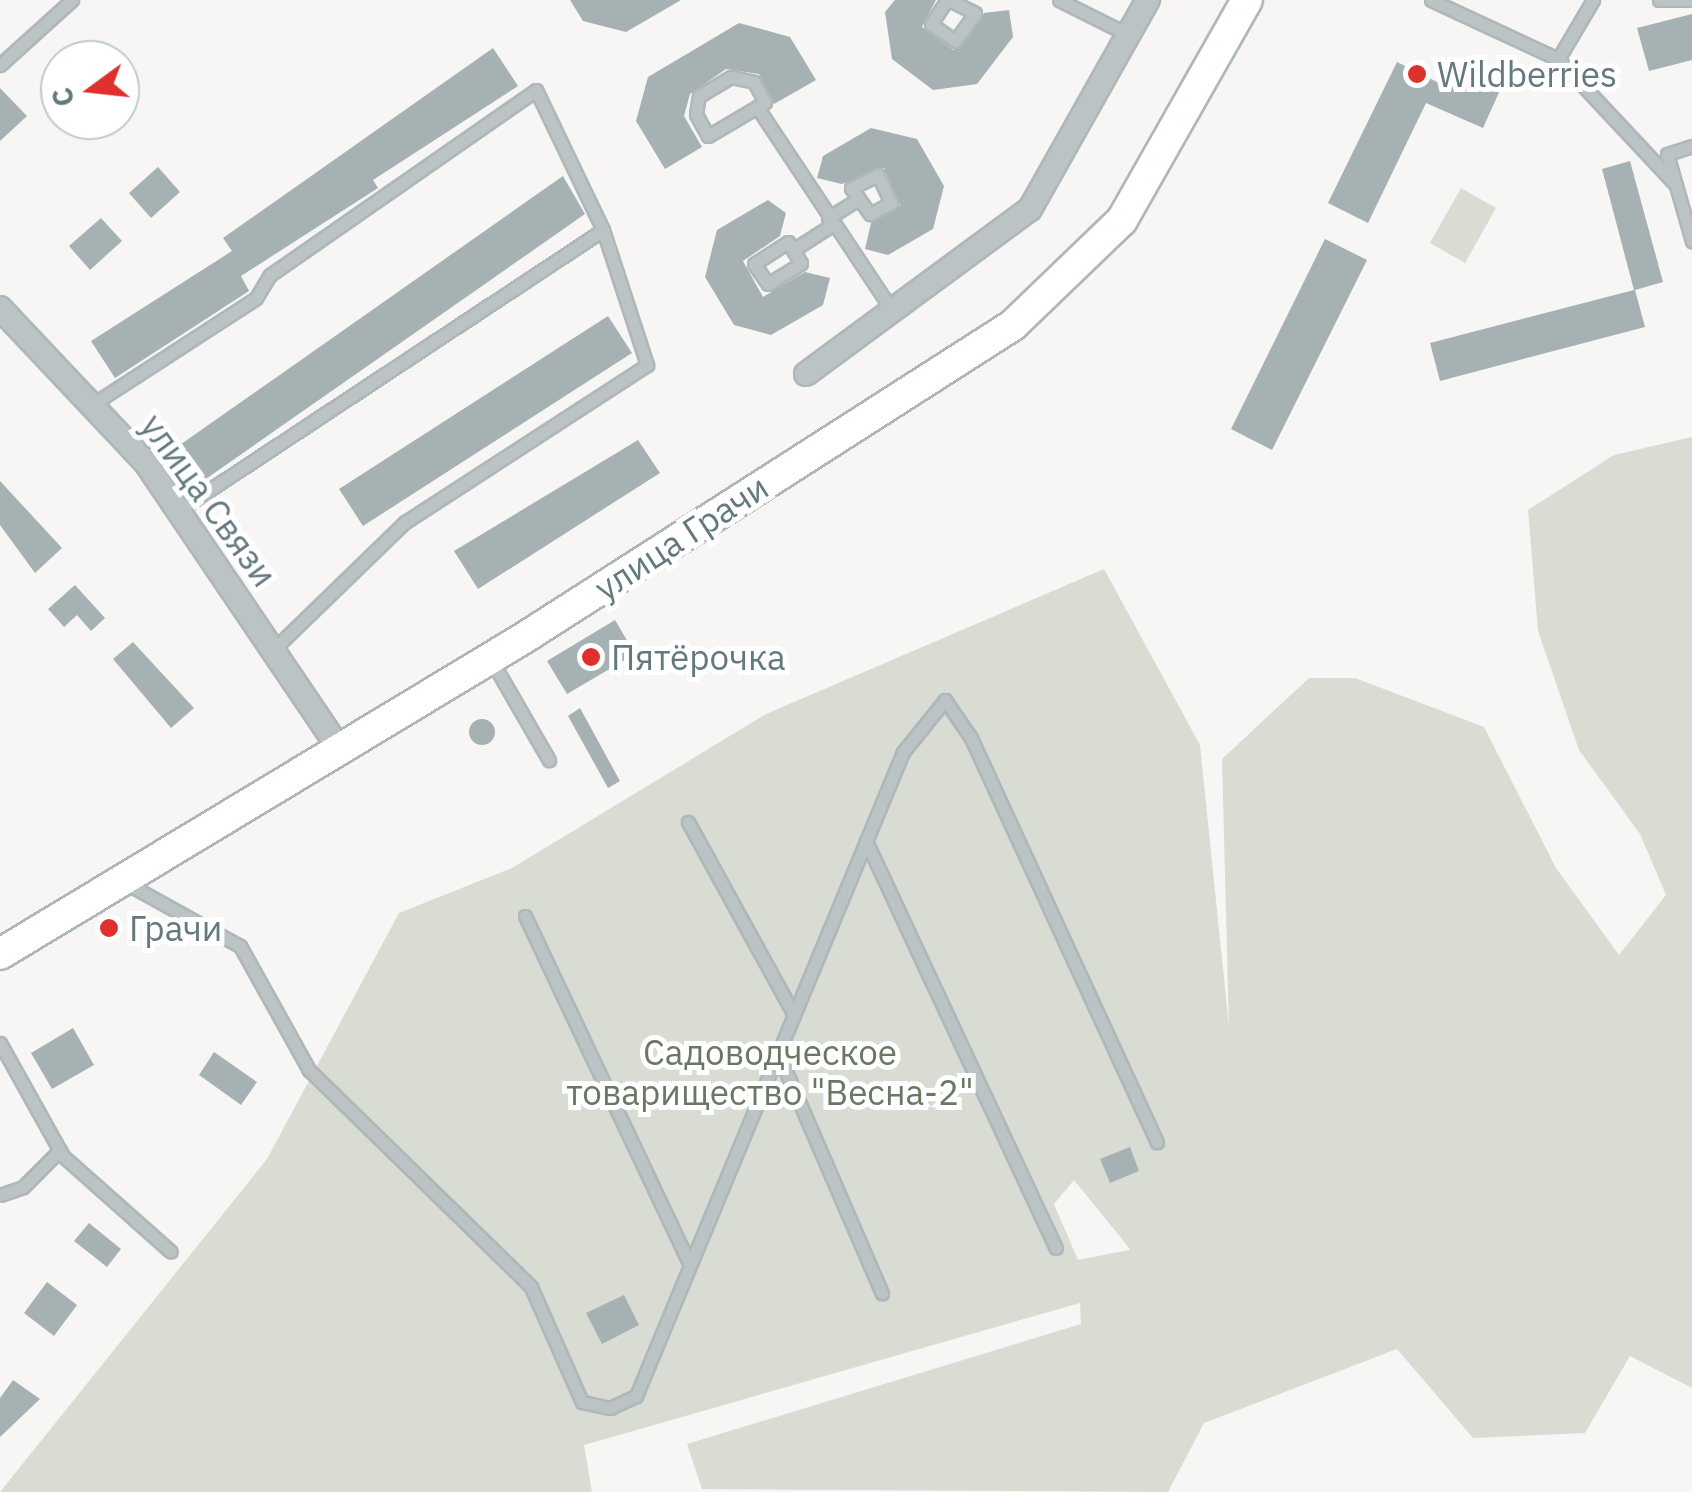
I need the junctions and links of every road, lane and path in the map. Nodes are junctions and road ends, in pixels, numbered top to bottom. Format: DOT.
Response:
graph roads {
  1 [pos="72,0"];
  2 [pos="949,0"];
  3 [pos="1059,0"];
  4 [pos="1148,0"];
  5 [pos="1247,0"];
  6 [pos="1431,0"];
  7 [pos="1594,0"];
  8 [pos="1659,0"];
  9 [pos="1688,0"];
  10 [pos="966,2"];
  11 [pos="1127,34"];
  12 [pos="1558,59"];
  13 [pos="0,65"];
  14 [pos="757,107"];
  15 [pos="1692,146"];
  16 [pos="1676,184"];
  17 [pos="859,199"];
  18 [pos="830,222"];
  19 [pos="603,230"];
  20 [pos="1692,241"];
  21 [pos="793,250"];
  22 [pos="0,308"];
  23 [pos="894,313"];
  24 [pos="806,374"];
  25 [pos="93,404"];
  26 [pos="178,510"];
  27 [pos="273,650"];
  28 [pos="490,658"];
  29 [pos="340,751"];
  30 [pos="549,760"];
  31 [pos="688,822"];
  32 [pos="866,841"];
  33 [pos="122,881"];
  34 [pos="525,916"];
  35 [pos="0,954"];
  36 [pos="794,1015"];
  37 [pos="0,1043"];
  38 [pos="778,1053"];
  39 [pos="1157,1142"];
  40 [pos="60,1150"];
  41 [pos="0,1195"];
  42 [pos="1056,1248"];
  43 [pos="171,1252"];
  44 [pos="690,1265"];
  45 [pos="882,1293"];
  1 -- 13 [label="lane"];
  2 -- 10 [label="lane"];
  2 -- 10 [label="lane"];
  3 -- 11 [label="lane"];
  4 -- 11 [label="street"];
  5 -- 28 [label="street, улица Грачи"];
  6 -- 12 [label="lane"];
  7 -- 12 [label="lane"];
  8 -- 9 [label="lane"];
  11 -- 23 [label="street"];
  12 -- 16 [label="lane"];
  14 -- 14 [label="lane"];
  14 -- 18 [label="lane"];
  15 -- 16 [label="lane"];
  16 -- 20 [label="lane"];
  17 -- 18 [label="lane"];
  18 -- 21 [label="lane"];
  18 -- 23 [label="lane"];
  19 -- 25 [label="lane"];
  19 -- 26 [label="lane"];
  19 -- 27 [label="lane"];
  22 -- 25 [label="street, улица Связи"];
  23 -- 24 [label="street"];
  25 -- 26 [label="street, улица Связи"];
  26 -- 27 [label="street, улица Связи"];
  27 -- 29 [label="street, улица Связи"];
  28 -- 29 [label="street, улица Грачи"];
  28 -- 30 [label="lane"];
  29 -- 33 [label="street, улица Грачи"];
  31 -- 36 [label="lane"];
  32 -- 36 [label="lane"];
  32 -- 39 [label="lane"];
  32 -- 42 [label="lane"];
  33 -- 35 [label="street, улица Грачи"];
  33 -- 44 [label="lane"];
  34 -- 44 [label="lane"];
  36 -- 38 [label="lane"];
  37 -- 40 [label="lane"];
  38 -- 44 [label="lane"];
  38 -- 45 [label="lane"];
  40 -- 41 [label="lane"];
  40 -- 43 [label="lane"];
}
